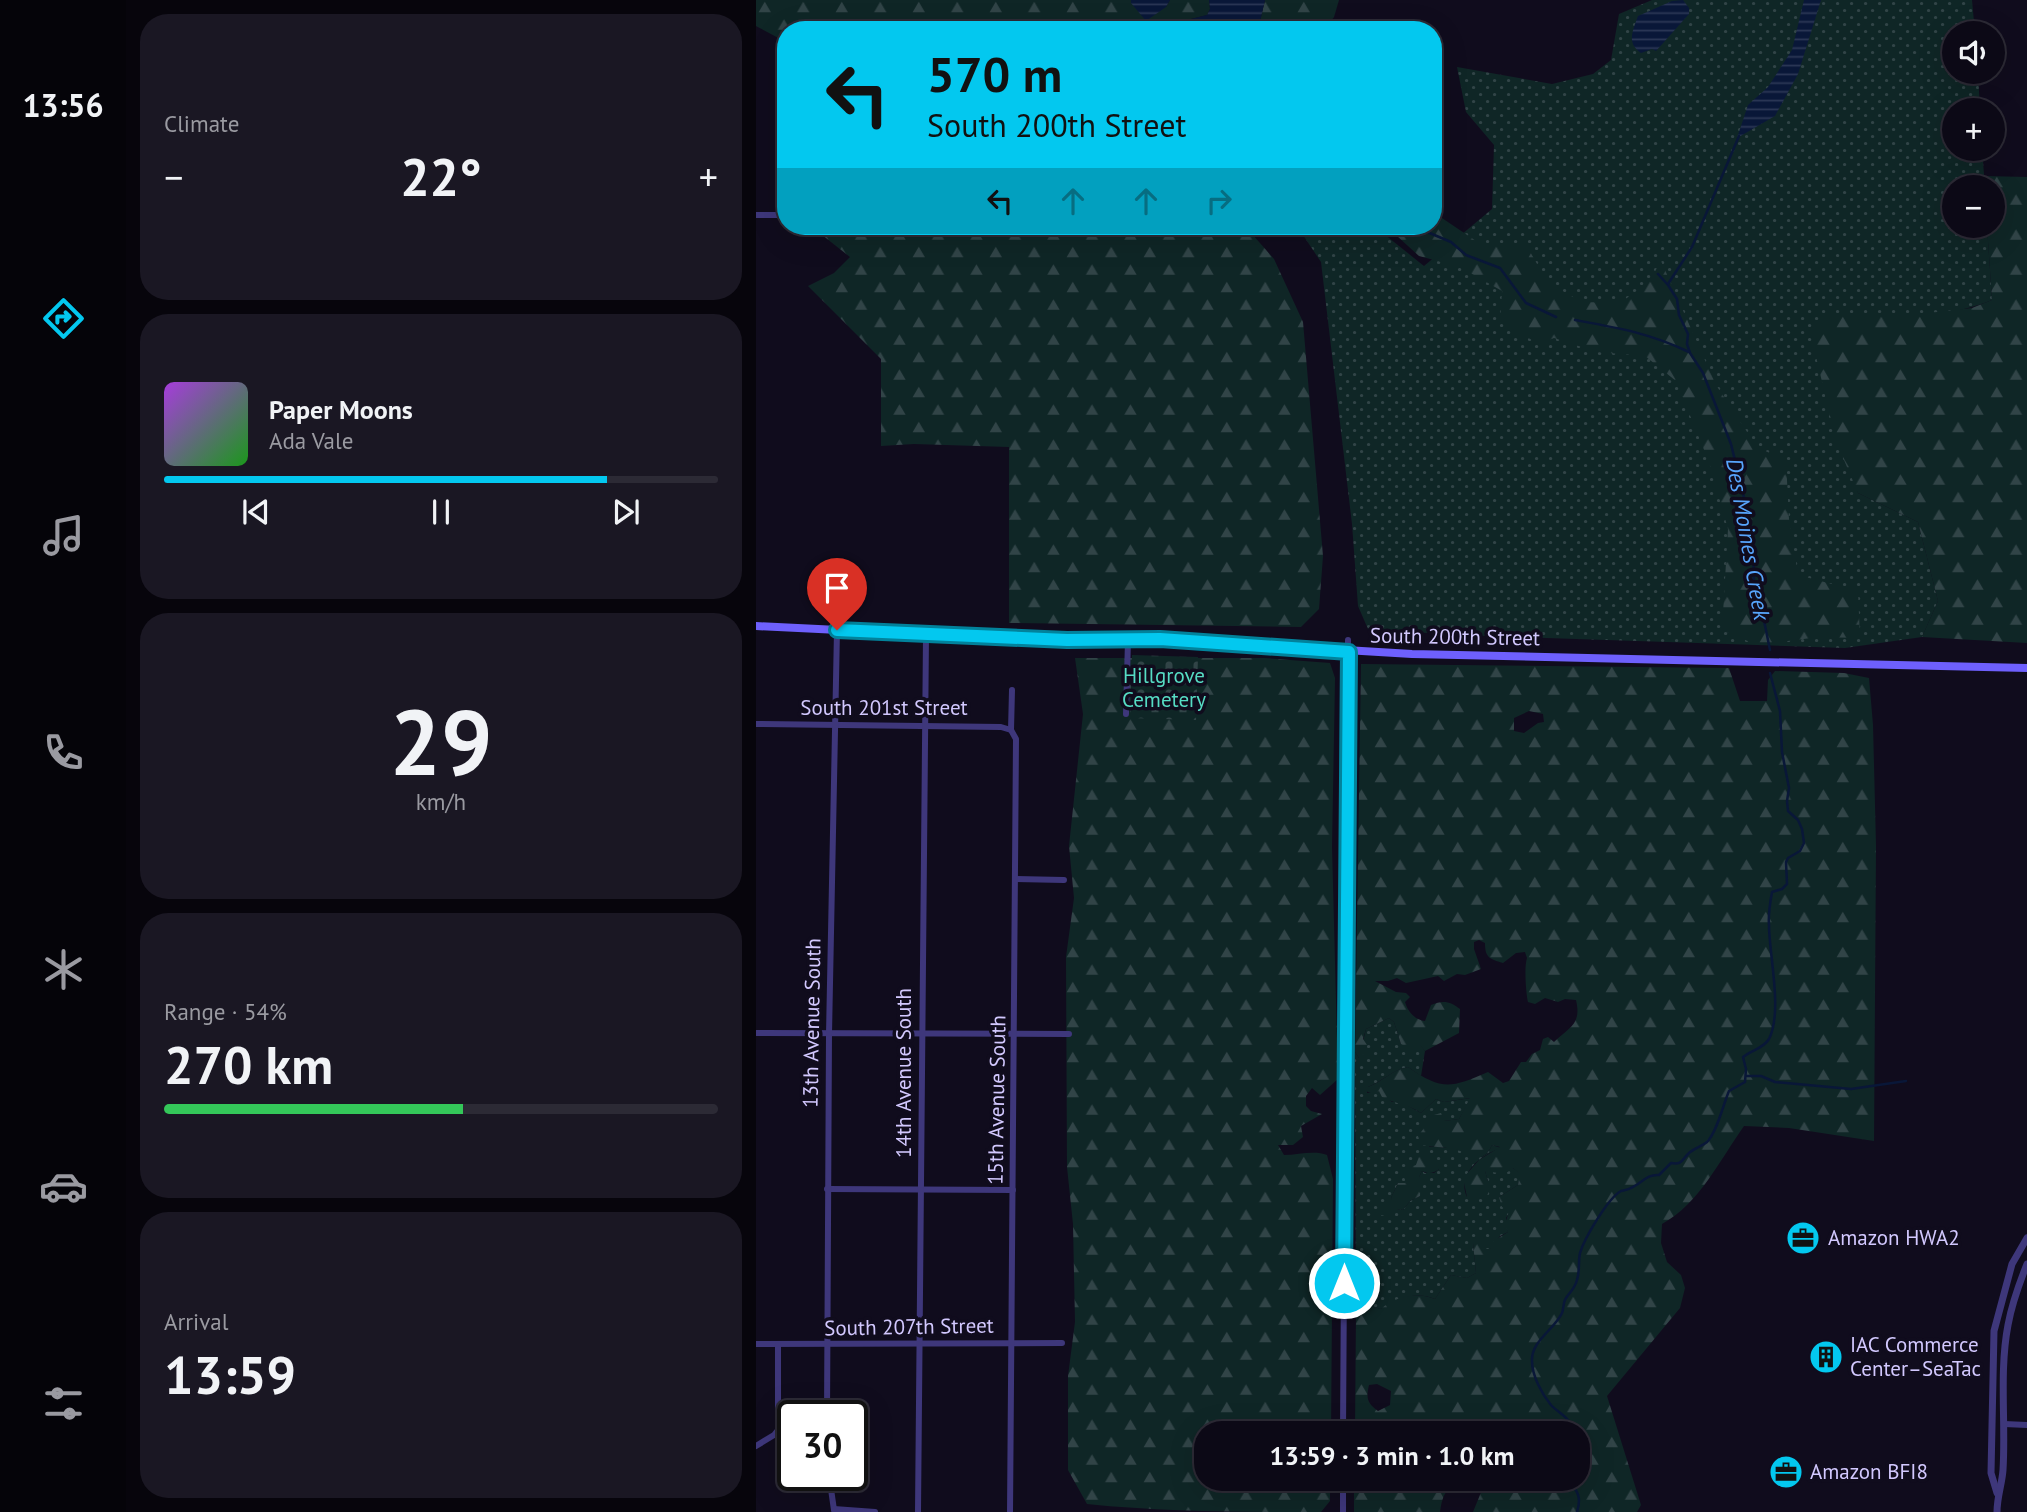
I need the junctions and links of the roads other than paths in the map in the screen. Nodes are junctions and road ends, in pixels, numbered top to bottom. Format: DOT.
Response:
graph roads {
  1 [pos="756,215"];
  2 [pos="777,215"];
  3 [pos="756,626"];
  4 [pos="837,630"];
  5 [pos="926,635"];
  6 [pos="1128,639"];
  7 [pos="1348,640"];
  8 [pos="1349,652"];
  9 [pos="2027,667"];
  10 [pos="1012,690"];
  11 [pos="1126,714"];
  12 [pos="756,724"];
  13 [pos="835,725"];
  14 [pos="925,726"];
  15 [pos="1011,730"];
  16 [pos="1016,879"];
  17 [pos="1063,880"];
  18 [pos="756,1033"];
  19 [pos="829,1034"];
  20 [pos="922,1034"];
  21 [pos="1015,1034"];
  22 [pos="1069,1034"];
  23 [pos="827,1189"];
  24 [pos="921,1189"];
  25 [pos="1013,1190"];
  26 [pos="2027,1238"];
  27 [pos="2027,1264"];
  28 [pos="1012,1343"];
  29 [pos="1062,1343"];
  30 [pos="756,1344"];
  31 [pos="919,1344"];
  32 [pos="778,1345"];
  33 [pos="827,1345"];
  34 [pos="827,1400"];
  35 [pos="1343,1421"];
  36 [pos="2004,1424"];
  37 [pos="2027,1424"];
  38 [pos="756,1446"];
  39 [pos="831,1491"];
  40 [pos="1343,1491"];
  41 [pos="1997,1493"];
  42 [pos="834,1510"];
  43 [pos="875,1512"];
  44 [pos="918,1512"];
  45 [pos="1010,1512"];
  46 [pos="1343,1512"];
  47 [pos="1997,1512"];
  1 -- 2 [label="street"];
  3 -- 4 [label="main road, South 200th Street"];
  4 -- 5 [label="main road, South 200th Street"];
  4 -- 13 [label="street, 13th Avenue South"];
  5 -- 6 [label="main road, South 200th Street"];
  5 -- 14 [label="street, 14th Avenue South"];
  6 -- 8 [label="main road, South 200th Street"];
  6 -- 11 [label="street"];
  7 -- 8 [label="street"];
  8 -- 9 [label="main road, South 200th Street"];
  8 -- 35 [label="street"];
  10 -- 15 [label="street, 15th Avenue South"];
  12 -- 13 [label="street, South 201st Street"];
  13 -- 14 [label="street, South 201st Street"];
  13 -- 19 [label="street, 13th Avenue South"];
  14 -- 15 [label="street, South 201st Street"];
  14 -- 20 [label="street, 14th Avenue South"];
  15 -- 16 [label="street, 15th Avenue South"];
  16 -- 17 [label="street"];
  16 -- 21 [label="street, 15th Avenue South"];
  18 -- 19 [label="street"];
  19 -- 20 [label="street"];
  19 -- 23 [label="street, 13th Avenue South"];
  20 -- 21 [label="street"];
  20 -- 24 [label="street, 14th Avenue South"];
  21 -- 22 [label="street"];
  21 -- 25 [label="street, 15th Avenue South"];
  23 -- 24 [label="street"];
  23 -- 33 [label="street, 13th Avenue South"];
  24 -- 25 [label="street"];
  24 -- 31 [label="street, 14th Avenue South"];
  25 -- 28 [label="street, 15th Avenue South"];
  26 -- 41 [label="street"];
  27 -- 36 [label="street"];
  28 -- 29 [label="street, South 207th Street"];
  28 -- 31 [label="street, South 207th Street"];
  28 -- 45 [label="street, 15th Avenue South"];
  30 -- 32 [label="street, South 207th Street"];
  31 -- 33 [label="street, South 207th Street"];
  31 -- 44 [label="street, 14th Avenue South"];
  32 -- 33 [label="street, South 207th Street"];
  32 -- 38 [label="street"];
  33 -- 34 [label="street, 13th Avenue South"];
  36 -- 37 [label="street"];
  36 -- 41 [label="street"];
  39 -- 42 [label="street"];
  40 -- 46 [label="street"];
  41 -- 47 [label="street"];
  42 -- 43 [label="street"];
}
